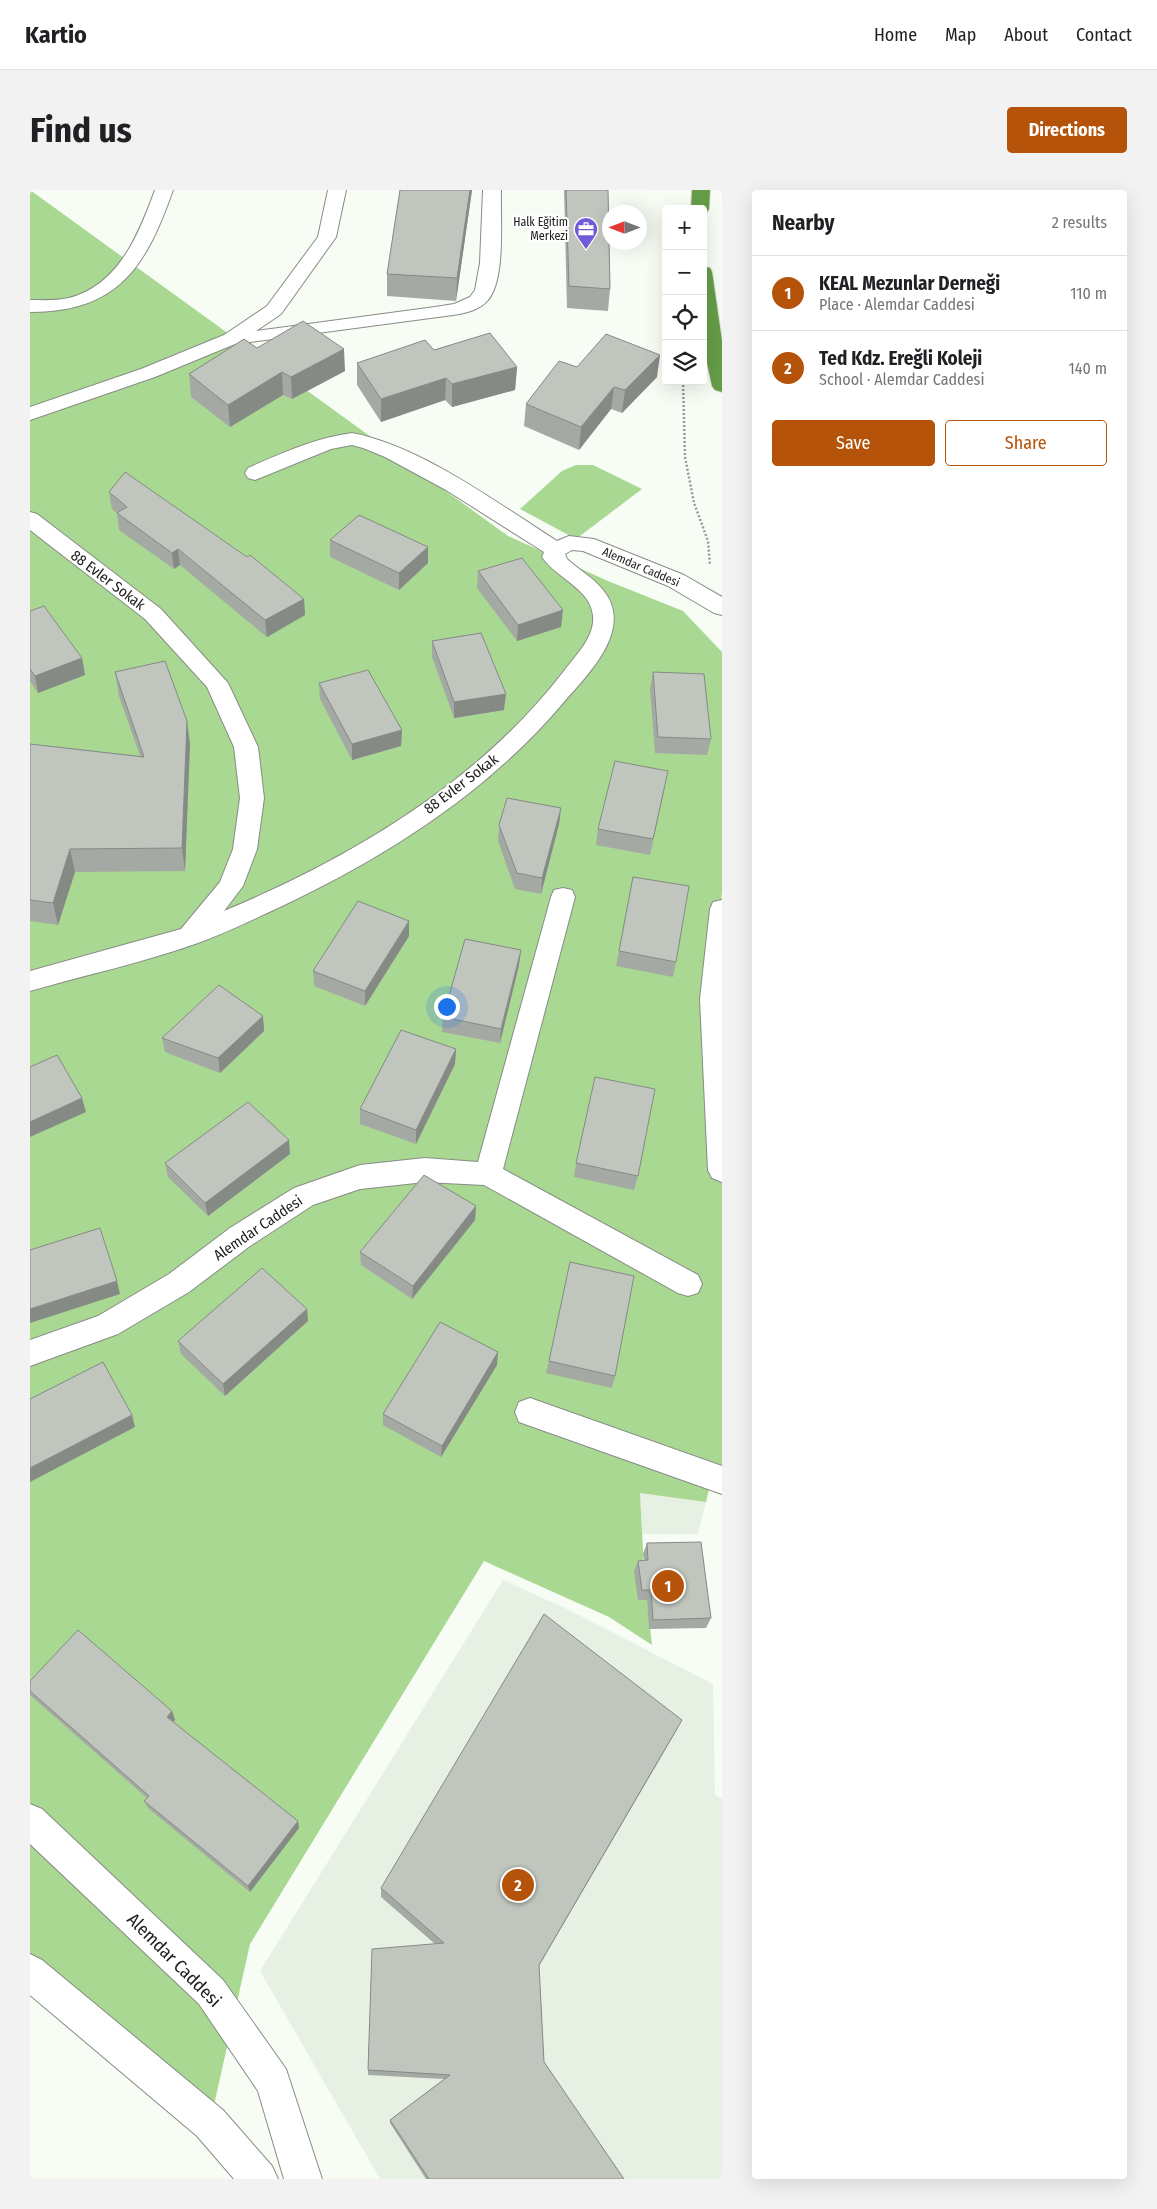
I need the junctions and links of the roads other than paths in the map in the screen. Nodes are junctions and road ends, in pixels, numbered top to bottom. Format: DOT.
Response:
graph roads {
  1 [pos="164,190"];
  2 [pos="337,190"];
  3 [pos="492,190"];
  4 [pos="701,190"];
  5 [pos="700,205"];
  6 [pos="706,295"];
  7 [pos="30,306"];
  8 [pos="231,339"];
  9 [pos="722,386"];
  10 [pos="30,414"];
  11 [pos="255,473"];
  12 [pos="30,519"];
  13 [pos="556,550"];
  14 [pos="720,606"];
  15 [pos="563,897"];
  16 [pos="722,909"];
  17 [pos="188,936"];
  18 [pos="30,981"];
  19 [pos="722,1170"];
  20 [pos="488,1174"];
  21 [pos="688,1284"];
  22 [pos="30,1353"];
  23 [pos="530,1412"];
  24 [pos="722,1480"];
  25 [pos="30,1821"];
  26 [pos="30,1972"];
  27 [pos="259,2179"];
  28 [pos="303,2179"];
  1 -- 7 [label="street"];
  2 -- 8 [label="street"];
  3 -- 8 [label="street"];
  4 -- 5 [label="highway"];
  6 -- 9 [label="highway"];
  8 -- 10 [label="street"];
  11 -- 13 [label="street"];
  12 -- 17 [label="street, 88 Evler Sokak"];
  13 -- 14 [label="street, Alemdar Caddesi"];
  13 -- 17 [label="street, 88 Evler Sokak"];
  15 -- 20 [label="street"];
  16 -- 19 [label="street"];
  17 -- 18 [label="street, 88 Evler Sokak"];
  20 -- 21 [label="street, Alemdar Caddesi"];
  20 -- 22 [label="street, Alemdar Caddesi"];
  23 -- 24 [label="street"];
  25 -- 28 [label="street, Alemdar Caddesi"];
  26 -- 27 [label="street"];
}
